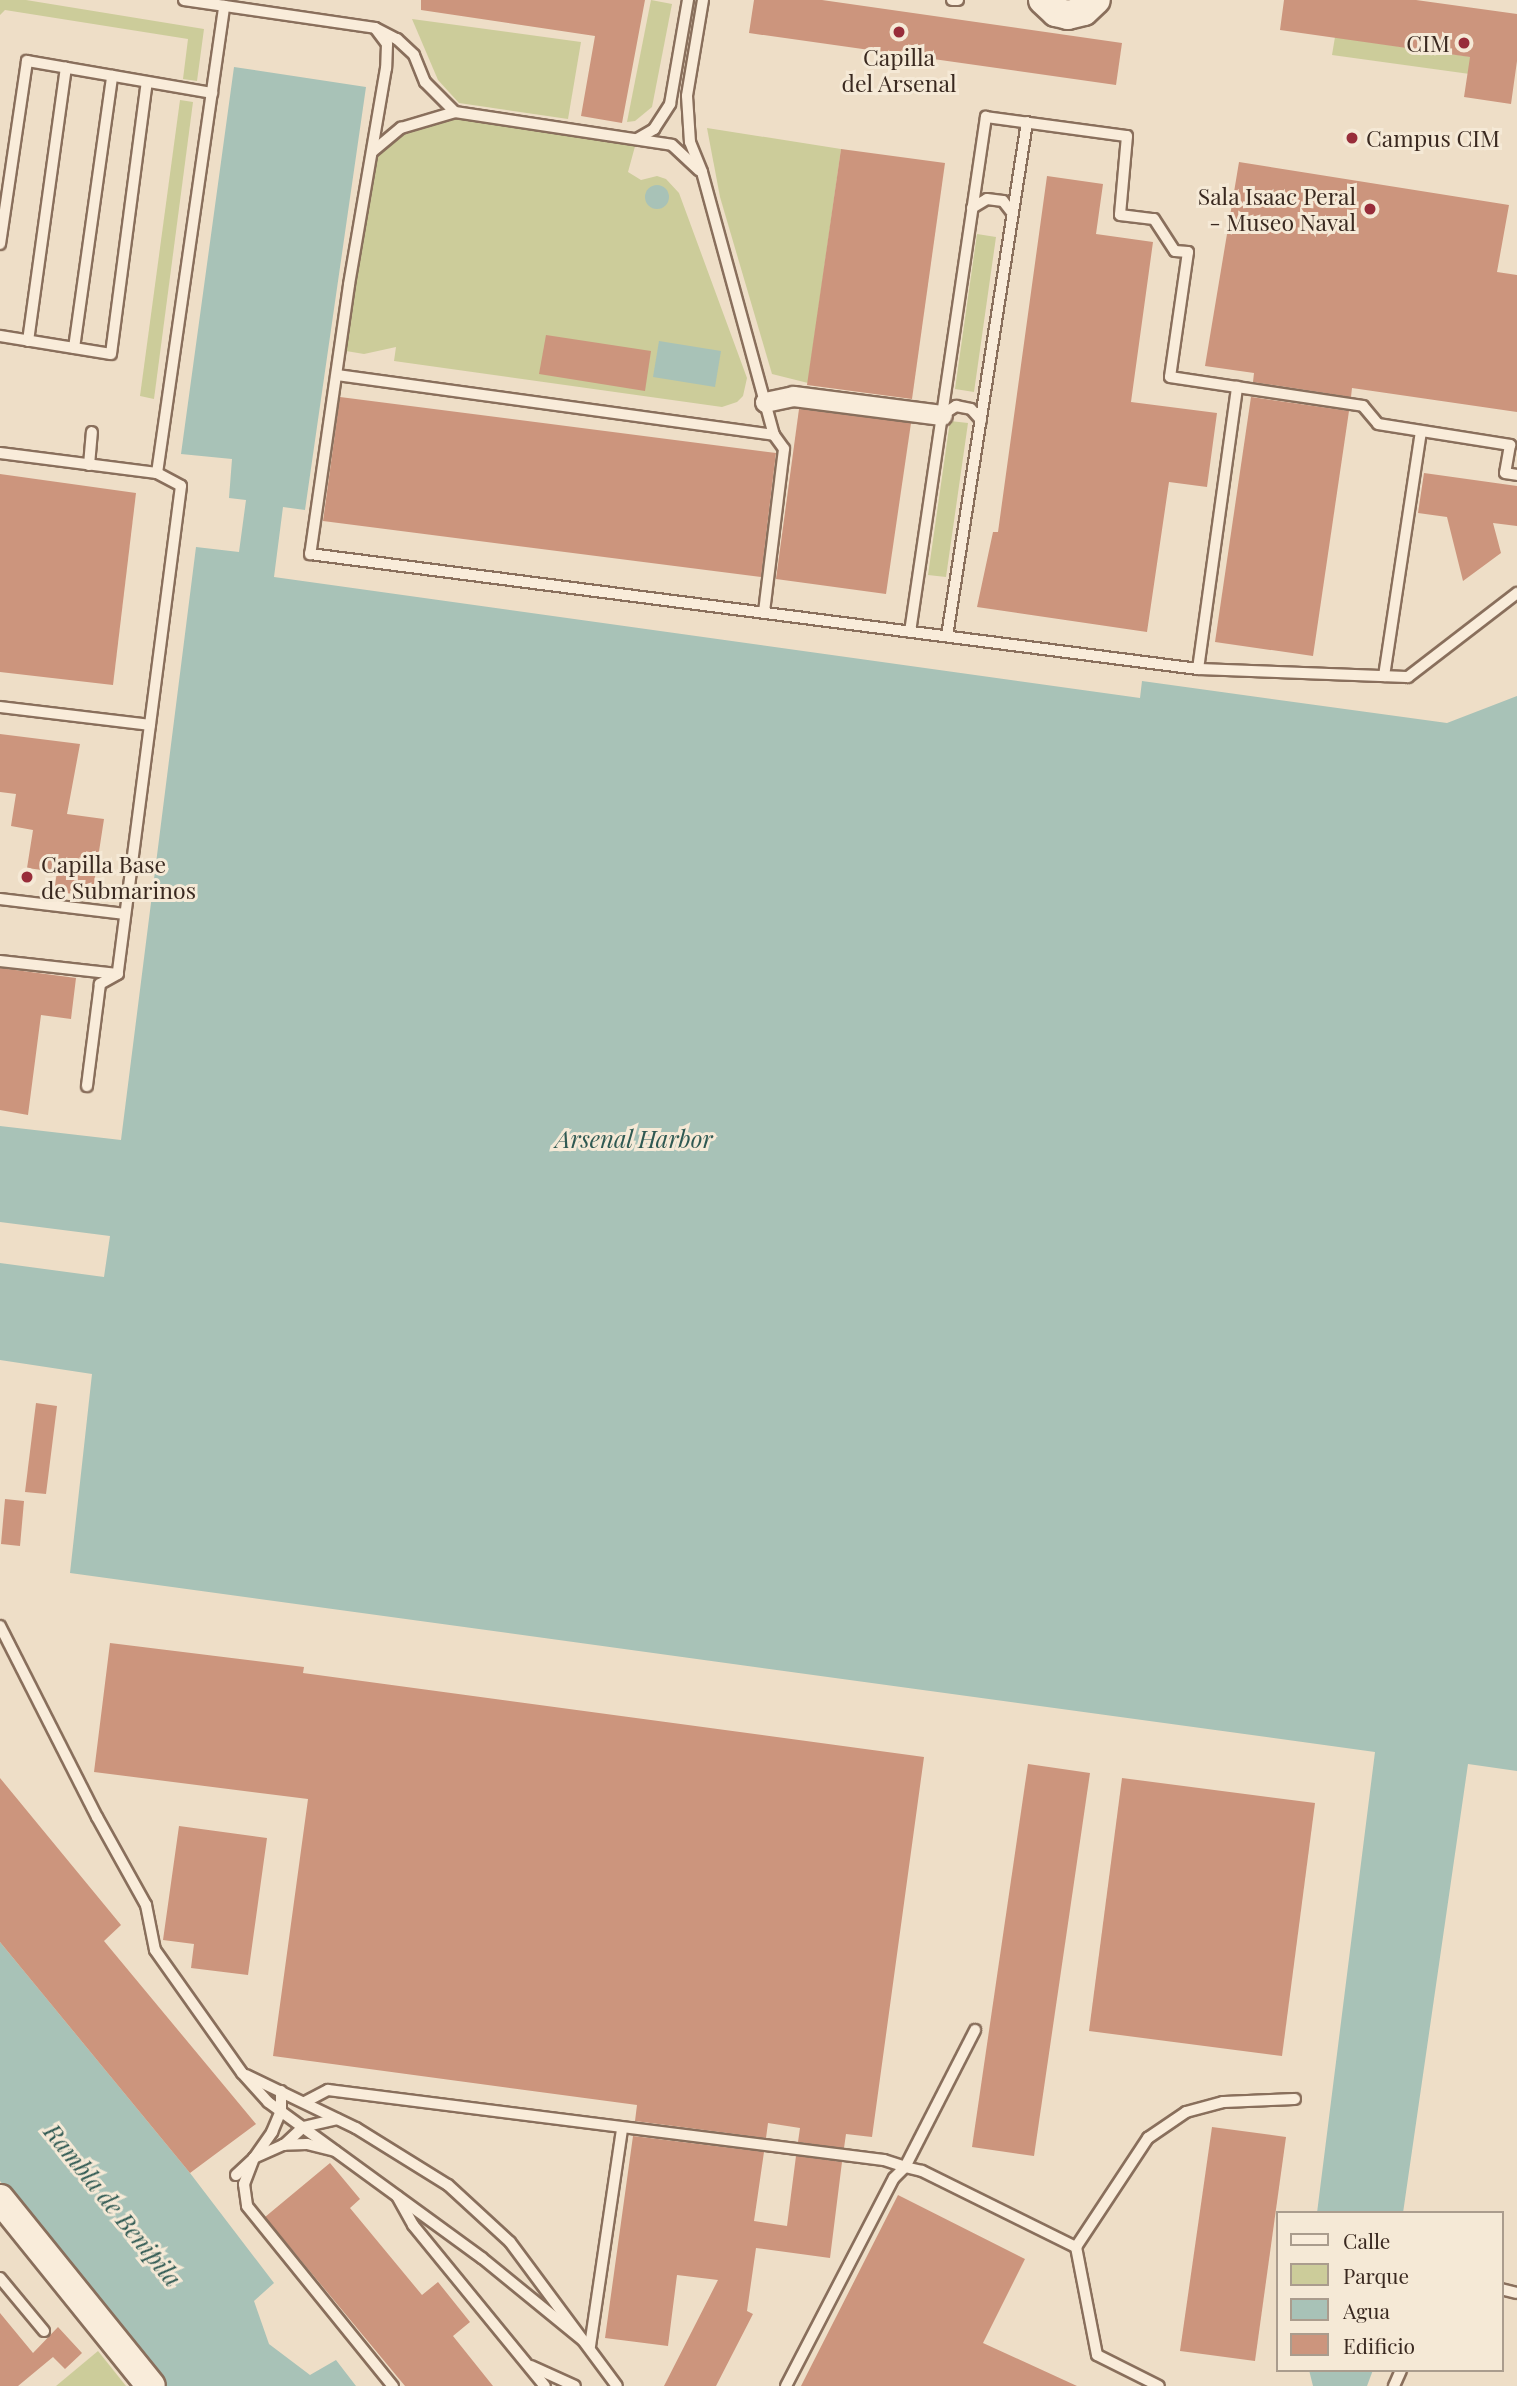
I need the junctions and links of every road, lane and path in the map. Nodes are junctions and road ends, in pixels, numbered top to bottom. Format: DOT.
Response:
graph roads {
  1 [pos="184,0"];
  2 [pos="688,0"];
  3 [pos="703,0"];
  4 [pos="952,0"];
  5 [pos="958,0"];
  6 [pos="1115,0"];
  7 [pos="1042,3"];
  8 [pos="225,6"];
  9 [pos="1090,6"];
  10 [pos="375,28"];
  11 [pos="66,68"];
  12 [pos="111,76"];
  13 [pos="148,82"];
  14 [pos="212,93"];
  15 [pos="455,112"];
  16 [pos="1027,122"];
  17 [pos="637,139"];
  18 [pos="372,152"];
  19 [pos="702,172"];
  20 [pos="972,208"];
  21 [pos="1013,214"];
  22 [pos="0,244"];
  23 [pos="0,337"];
  24 [pos="28,341"];
  25 [pos="74,348"];
  26 [pos="337,375"];
  27 [pos="1237,387"];
  28 [pos="765,402"];
  29 [pos="942,415"];
  30 [pos="981,420"];
  31 [pos="92,432"];
  32 [pos="1421,432"];
  33 [pos="774,435"];
  34 [pos="0,453"];
  35 [pos="89,465"];
  36 [pos="157,473"];
  37 [pos="1517,475"];
  38 [pos="1517,593"];
  39 [pos="764,612"];
  40 [pos="910,632"];
  41 [pos="947,636"];
  42 [pos="1198,669"];
  43 [pos="1384,676"];
  44 [pos="0,707"];
  45 [pos="150,725"];
  46 [pos="0,899"];
  47 [pos="125,914"];
  48 [pos="0,961"];
  49 [pos="118,974"];
  50 [pos="87,1086"];
  51 [pos="0,1626"];
  52 [pos="975,2030"];
  53 [pos="242,2073"];
  54 [pos="281,2091"];
  55 [pos="1295,2099"];
  56 [pos="268,2102"];
  57 [pos="305,2102"];
  58 [pos="281,2111"];
  59 [pos="338,2119"];
  60 [pos="303,2127"];
  61 [pos="622,2128"];
  62 [pos="272,2132"];
  63 [pos="283,2145"];
  64 [pos="342,2154"];
  65 [pos="254,2158"];
  66 [pos="905,2167"];
  67 [pos="236,2175"];
  68 [pos="395,2193"];
  69 [pos="0,2199"];
  70 [pos="1076,2247"];
  71 [pos="0,2278"];
  72 [pos="44,2331"];
  73 [pos="590,2346"];
  74 [pos="528,2365"];
  75 [pos="150,2386"];
  76 [pos="393,2386"];
  77 [pos="545,2386"];
  78 [pos="575,2386"];
  79 [pos="617,2386"];
  80 [pos="786,2386"];
  81 [pos="1159,2386"];
  1 -- 8 [label="lane"];
  2 -- 17 [label="lane"];
  3 -- 19 [label="lane"];
  4 -- 5 [label="lane"];
  6 -- 9 [label="street"];
  7 -- 9 [label="street"];
  8 -- 10 [label="lane"];
  8 -- 14 [label="lane"];
  10 -- 15 [label="lane"];
  10 -- 18 [label="lane"];
  11 -- 12 [label="lane"];
  11 -- 22 [label="lane"];
  11 -- 24 [label="lane"];
  12 -- 13 [label="lane"];
  12 -- 25 [label="lane"];
  13 -- 14 [label="lane"];
  13 -- 25 [label="lane"];
  14 -- 36 [label="lane"];
  15 -- 17 [label="lane"];
  15 -- 18 [label="lane"];
  16 -- 20 [label="lane"];
  16 -- 21 [label="lane"];
  16 -- 27 [label="lane"];
  17 -- 19 [label="lane"];
  18 -- 26 [label="lane"];
  19 -- 28 [label="lane"];
  20 -- 21 [label="lane"];
  20 -- 29 [label="lane"];
  21 -- 30 [label="lane"];
  23 -- 24 [label="lane"];
  24 -- 25 [label="lane"];
  26 -- 33 [label="lane"];
  26 -- 39 [label="lane"];
  27 -- 32 [label="lane"];
  27 -- 42 [label="lane"];
  28 -- 29 [label="street"];
  28 -- 33 [label="lane"];
  29 -- 30 [label="lane"];
  29 -- 40 [label="lane"];
  30 -- 41 [label="lane"];
  31 -- 35 [label="lane"];
  32 -- 37 [label="lane"];
  32 -- 43 [label="lane"];
  33 -- 39 [label="lane"];
  34 -- 35 [label="lane"];
  35 -- 36 [label="lane"];
  36 -- 45 [label="lane"];
  38 -- 43 [label="lane"];
  39 -- 40 [label="lane"];
  40 -- 41 [label="lane"];
  41 -- 42 [label="lane"];
  42 -- 43 [label="lane"];
  44 -- 45 [label="lane"];
  45 -- 47 [label="lane"];
  46 -- 47 [label="lane"];
  47 -- 49 [label="lane"];
  48 -- 49 [label="lane"];
  49 -- 50 [label="lane"];
  51 -- 53 [label="lane"];
  52 -- 66 [label="lane"];
  53 -- 54 [label="lane"];
  53 -- 56 [label="lane"];
  54 -- 57 [label="lane"];
  54 -- 58 [label="lane"];
  55 -- 70 [label="lane"];
  56 -- 58 [label="lane"];
  56 -- 62 [label="lane"];
  57 -- 59 [label="lane"];
  57 -- 61 [label="lane"];
  58 -- 60 [label="lane"];
  58 -- 62 [label="lane"];
  59 -- 60 [label="lane"];
  59 -- 73 [label="lane"];
  60 -- 63 [label="lane"];
  60 -- 64 [label="lane"];
  61 -- 66 [label="lane"];
  61 -- 73 [label="lane"];
  62 -- 65 [label="lane"];
  63 -- 64 [label="lane"];
  63 -- 65 [label="lane"];
  64 -- 68 [label="lane"];
  65 -- 67 [label="lane"];
  65 -- 76 [label="lane"];
  66 -- 70 [label="lane"];
  66 -- 80 [label="lane"];
  68 -- 73 [label="lane"];
  68 -- 74 [label="lane"];
  69 -- 75 [label="street"];
  70 -- 81 [label="lane"];
  71 -- 72 [label="lane"];
  73 -- 79 [label="lane"];
  74 -- 77 [label="lane"];
  74 -- 78 [label="lane"];
}
